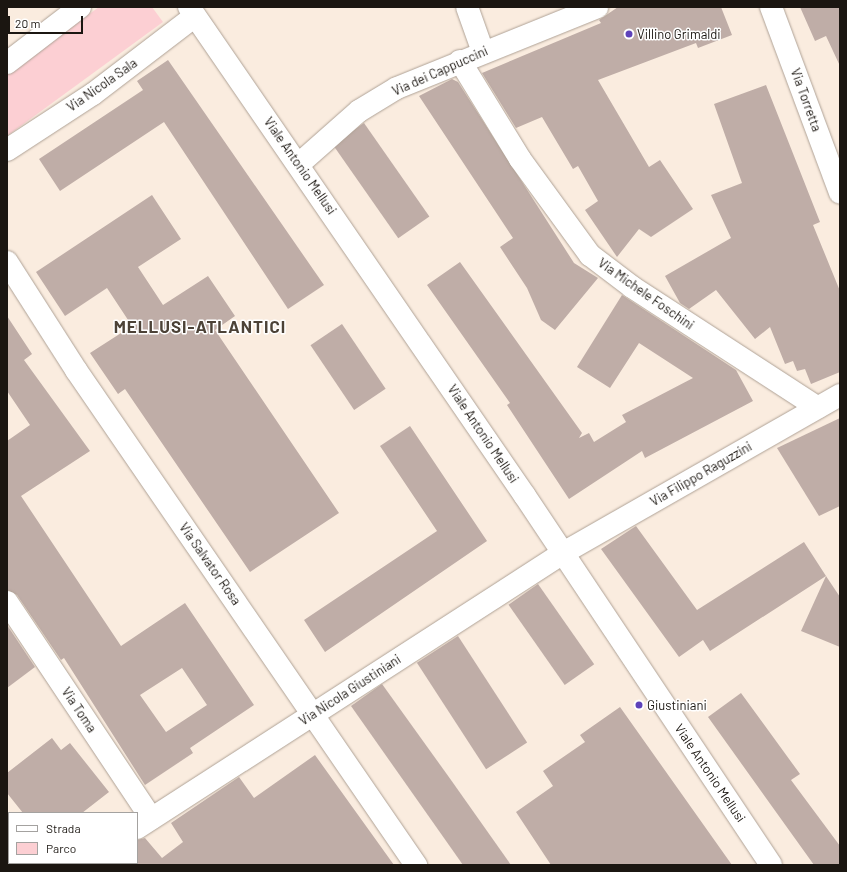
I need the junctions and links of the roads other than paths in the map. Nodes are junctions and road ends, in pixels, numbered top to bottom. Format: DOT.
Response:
graph roads {
  1 [pos="80,7"];
  2 [pos="467,7"];
  3 [pos="597,7"];
  4 [pos="771,7"];
  5 [pos="192,11"];
  6 [pos="484,52"];
  7 [pos="460,61"];
  8 [pos="7,63"];
  9 [pos="7,150"];
  10 [pos="299,164"];
  11 [pos="840,193"];
  12 [pos="7,262"];
  13 [pos="840,395"];
  14 [pos="817,408"];
  15 [pos="563,553"];
  16 [pos="7,602"];
  17 [pos="313,713"];
  18 [pos="137,812"];
  19 [pos="138,813"];
  20 [pos="144,823"];
  21 [pos="416,865"];
  22 [pos="771,865"];
  1 -- 8 [label="street"];
  2 -- 6 [label="street"];
  3 -- 6 [label="street, Via dei Cappuccini"];
  4 -- 11 [label="street, Via Torretta"];
  5 -- 9 [label="street, Via Nicola Sala"];
  5 -- 10 [label="street, Viale Antonio Mellusi"];
  6 -- 7 [label="street, Via dei Cappuccini"];
  7 -- 10 [label="street, Via dei Cappuccini"];
  7 -- 14 [label="street, Via Michele Foschini"];
  10 -- 15 [label="street, Viale Antonio Mellusi"];
  12 -- 17 [label="street, Via Salvator Rosa"];
  13 -- 14 [label="street, Via Filippo Raguzzini"];
  14 -- 15 [label="street, Via Filippo Raguzzini"];
  15 -- 17 [label="street, Via Nicola Giustiniani"];
  15 -- 22 [label="street, Viale Antonio Mellusi"];
  16 -- 18 [label="street, Via Toma"];
  17 -- 20 [label="street, Via Nicola Giustiniani"];
  17 -- 21 [label="street, Via Salvator Rosa"];
  19 -- 20 [label="street, Via Toma"];
}
